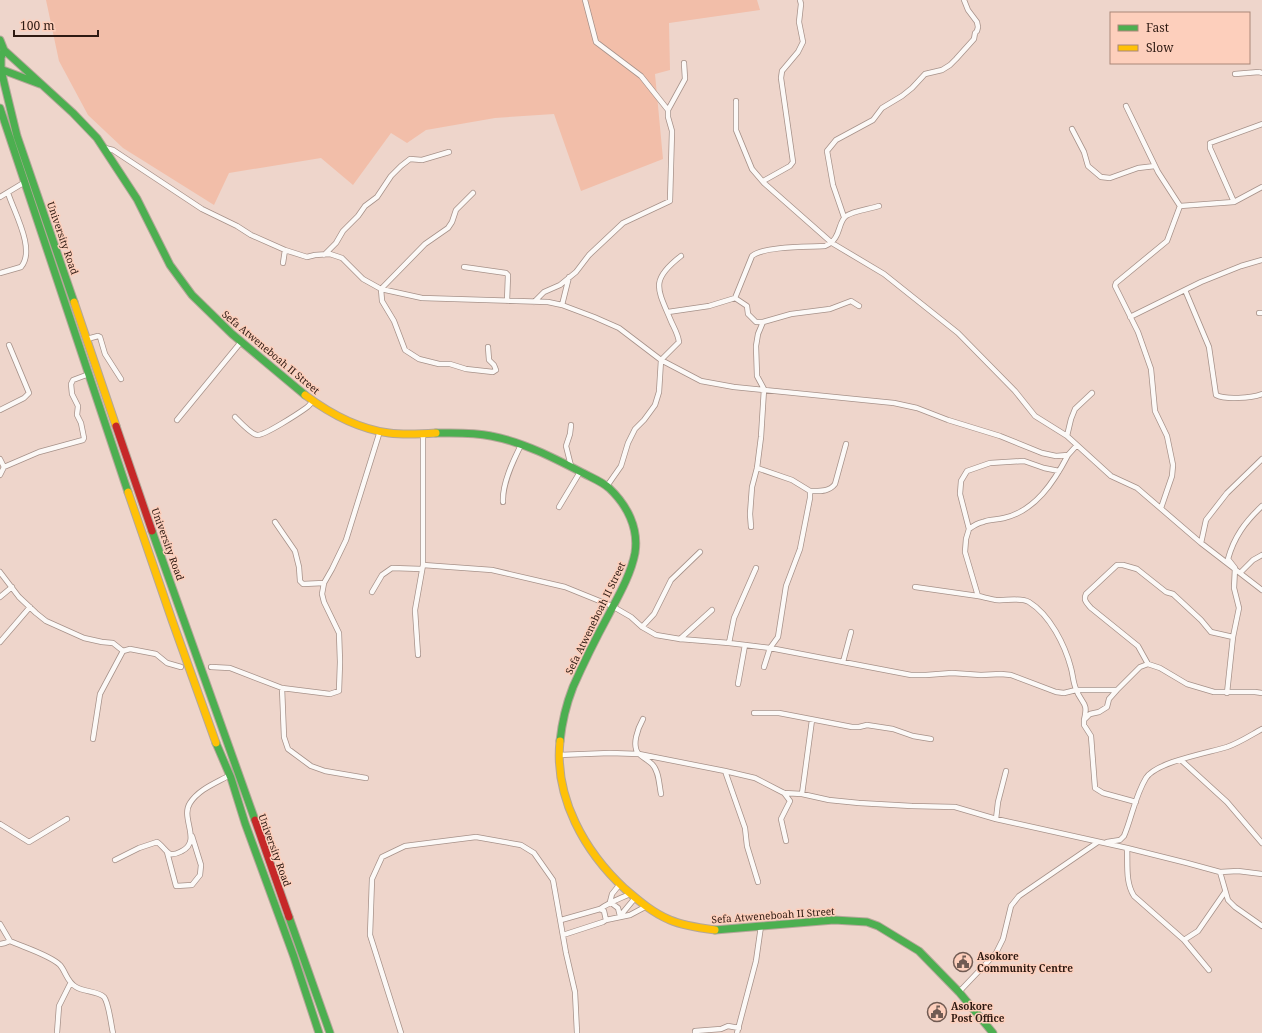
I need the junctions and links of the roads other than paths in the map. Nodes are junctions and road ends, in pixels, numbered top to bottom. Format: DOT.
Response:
graph roads {
  1 [pos="584,0"];
  2 [pos="800,0"];
  3 [pos="964,0"];
  4 [pos="0,40"];
  5 [pos="4,50"];
  6 [pos="1,59"];
  7 [pos="684,63"];
  8 [pos="0,69"];
  9 [pos="1262,73"];
  10 [pos="1236,74"];
  11 [pos="40,84"];
  12 [pos="736,102"];
  13 [pos="1126,106"];
  14 [pos="0,108"];
  15 [pos="668,110"];
  16 [pos="1262,124"];
  17 [pos="1072,129"];
  18 [pos="104,148"];
  19 [pos="449,152"];
  20 [pos="1155,166"];
  21 [pos="25,182"];
  22 [pos="764,183"];
  23 [pos="1262,187"];
  24 [pos="8,193"];
  25 [pos="473,193"];
  26 [pos="0,196"];
  27 [pos="1234,202"];
  28 [pos="879,206"];
  29 [pos="1180,206"];
  30 [pos="844,218"];
  31 [pos="832,243"];
  32 [pos="285,250"];
  33 [pos="324,255"];
  34 [pos="681,256"];
  35 [pos="1262,260"];
  36 [pos="283,263"];
  37 [pos="464,267"];
  38 [pos="0,273"];
  39 [pos="569,277"];
  40 [pos="381,289"];
  41 [pos="1186,290"];
  42 [pos="735,298"];
  43 [pos="507,301"];
  44 [pos="534,302"];
  45 [pos="562,305"];
  46 [pos="859,306"];
  47 [pos="668,312"];
  48 [pos="1130,317"];
  49 [pos="762,322"];
  50 [pos="87,339"];
  51 [pos="241,342"];
  52 [pos="9,345"];
  53 [pos="488,347"];
  54 [pos="662,360"];
  55 [pos="89,374"];
  56 [pos="121,379"];
  57 [pos="764,389"];
  58 [pos="1092,393"];
  59 [pos="1262,394"];
  60 [pos="313,401"];
  61 [pos="0,410"];
  62 [pos="235,417"];
  63 [pos="176,420"];
  64 [pos="570,425"];
  65 [pos="380,431"];
  66 [pos="423,434"];
  67 [pos="1066,436"];
  68 [pos="846,444"];
  69 [pos="521,445"];
  70 [pos="1077,445"];
  71 [pos="1068,455"];
  72 [pos="1262,459"];
  73 [pos="0,460"];
  74 [pos="570,466"];
  75 [pos="4,467"];
  76 [pos="757,468"];
  77 [pos="1060,471"];
  78 [pos="580,472"];
  79 [pos="0,475"];
  80 [pos="607,486"];
  81 [pos="810,491"];
  82 [pos="503,502"];
  83 [pos="1262,506"];
  84 [pos="559,507"];
  85 [pos="1161,508"];
  86 [pos="275,522"];
  87 [pos="751,527"];
  88 [pos="969,528"];
  89 [pos="1202,542"];
  90 [pos="700,552"];
  91 [pos="1262,555"];
  92 [pos="423,567"];
  93 [pos="756,568"];
  94 [pos="1234,568"];
  95 [pos="0,572"];
  96 [pos="1240,573"];
  97 [pos="324,583"];
  98 [pos="12,587"];
  99 [pos="915,587"];
  100 [pos="1262,590"];
  101 [pos="372,592"];
  102 [pos="978,596"];
  103 [pos="0,597"];
  104 [pos="612,606"];
  105 [pos="30,607"];
  106 [pos="712,610"];
  107 [pos="642,627"];
  108 [pos="851,632"];
  109 [pos="1233,637"];
  110 [pos="680,640"];
  111 [pos="0,642"];
  112 [pos="729,643"];
  113 [pos="745,645"];
  114 [pos="770,648"];
  115 [pos="123,651"];
  116 [pos="418,655"];
  117 [pos="843,662"];
  118 [pos="1148,664"];
  119 [pos="181,667"];
  120 [pos="764,667"];
  121 [pos="211,668"];
  122 [pos="738,684"];
  123 [pos="282,688"];
  124 [pos="1076,690"];
  125 [pos="1117,690"];
  126 [pos="1227,693"];
  127 [pos="1262,693"];
  128 [pos="754,713"];
  129 [pos="643,719"];
  130 [pos="812,720"];
  131 [pos="1084,720"];
  132 [pos="1262,729"];
  133 [pos="93,739"];
  134 [pos="931,739"];
  135 [pos="639,754"];
  136 [pos="559,755"];
  137 [pos="1182,760"];
  138 [pos="726,771"];
  139 [pos="1006,772"];
  140 [pos="230,775"];
  141 [pos="366,778"];
  142 [pos="784,793"];
  143 [pos="661,794"];
  144 [pos="802,794"];
  145 [pos="1136,802"];
  146 [pos="67,819"];
  147 [pos="996,819"];
  148 [pos="0,824"];
  149 [pos="191,832"];
  150 [pos="786,841"];
  151 [pos="1097,842"];
  152 [pos="1262,843"];
  153 [pos="1127,848"];
  154 [pos="167,851"];
  155 [pos="115,860"];
  156 [pos="1220,872"];
  157 [pos="1262,874"];
  158 [pos="758,882"];
  159 [pos="620,884"];
  160 [pos="1225,892"];
  161 [pos="632,896"];
  162 [pos="610,902"];
  163 [pos="645,907"];
  164 [pos="600,909"];
  165 [pos="620,916"];
  166 [pos="561,920"];
  167 [pos="606,920"];
  168 [pos="0,924"];
  169 [pos="761,926"];
  170 [pos="1262,926"];
  171 [pos="563,935"];
  172 [pos="1184,940"];
  173 [pos="10,941"];
  174 [pos="0,944"];
  175 [pos="1209,970"];
  176 [pos="70,984"];
  177 [pos="959,992"];
  178 [pos="317,997"];
  179 [pos="308,1000"];
  180 [pos="739,1028"];
  181 [pos="57,1033"];
  182 [pos="113,1033"];
  183 [pos="319,1033"];
  184 [pos="330,1033"];
  185 [pos="401,1033"];
  186 [pos="576,1033"];
  187 [pos="695,1033"];
  188 [pos="737,1033"];
  189 [pos="993,1033"];
  1 -- 15 [label="street"];
  2 -- 22 [label="street"];
  3 -- 30 [label="street"];
  4 -- 5 [label="main road"];
  5 -- 6 [label="main road, University Road"];
  5 -- 11 [label="main road, Sefa Atweneboah II Street"];
  6 -- 8 [label="main road, University Road"];
  7 -- 15 [label="street"];
  8 -- 11 [label="main road, Sefa Atweneboah II Street"];
  8 -- 50 [label="main road, University Road"];
  9 -- 10 [label="street"];
  11 -- 18 [label="main road, Sefa Atweneboah II Street"];
  12 -- 22 [label="street"];
  13 -- 20 [label="street"];
  14 -- 21 [label="main road, University Road"];
  15 -- 39 [label="street"];
  16 -- 27 [label="street"];
  17 -- 20 [label="street"];
  18 -- 32 [label="street"];
  18 -- 51 [label="main road, Sefa Atweneboah II Street"];
  19 -- 33 [label="street"];
  20 -- 29 [label="street"];
  21 -- 24 [label="street"];
  21 -- 55 [label="main road, University Road"];
  22 -- 31 [label="street"];
  23 -- 27 [label="street"];
  24 -- 26 [label="street"];
  24 -- 38 [label="street"];
  25 -- 40 [label="street"];
  27 -- 29 [label="street"];
  28 -- 30 [label="street"];
  29 -- 48 [label="street"];
  30 -- 31 [label="street"];
  31 -- 42 [label="street"];
  31 -- 67 [label="street"];
  32 -- 33 [label="street"];
  32 -- 36 [label="street"];
  33 -- 40 [label="street"];
  34 -- 47 [label="street"];
  35 -- 41 [label="street"];
  37 -- 43 [label="street"];
  39 -- 44 [label="street"];
  39 -- 45 [label="street"];
  40 -- 43 [label="street"];
  40 -- 53 [label="street"];
  41 -- 48 [label="street"];
  41 -- 59 [label="street"];
  42 -- 47 [label="street"];
  42 -- 49 [label="street"];
  43 -- 44 [label="street"];
  44 -- 45 [label="street"];
  45 -- 54 [label="street"];
  46 -- 49 [label="street"];
  47 -- 54 [label="street"];
  48 -- 85 [label="street"];
  49 -- 57 [label="street"];
  50 -- 56 [label="street"];
  50 -- 178 [label="main road, University Road"];
  51 -- 60 [label="main road, Sefa Atweneboah II Street"];
  51 -- 63 [label="street"];
  52 -- 61 [label="street"];
  54 -- 57 [label="street"];
  54 -- 80 [label="street"];
  55 -- 75 [label="street"];
  55 -- 140 [label="main road, University Road"];
  57 -- 71 [label="street"];
  57 -- 76 [label="street"];
  58 -- 67 [label="street"];
  60 -- 62 [label="street"];
  60 -- 65 [label="main road, Sefa Atweneboah II Street"];
  64 -- 74 [label="street"];
  65 -- 66 [label="main road, Sefa Atweneboah II Street"];
  65 -- 97 [label="street"];
  66 -- 69 [label="main road, Sefa Atweneboah II Street"];
  66 -- 92 [label="street"];
  67 -- 70 [label="street"];
  68 -- 81 [label="street"];
  69 -- 74 [label="main road, Sefa Atweneboah II Street"];
  69 -- 82 [label="street"];
  70 -- 71 [label="street"];
  70 -- 85 [label="street"];
  71 -- 77 [label="street"];
  72 -- 89 [label="street"];
  73 -- 75 [label="street"];
  74 -- 78 [label="main road, Sefa Atweneboah II Street"];
  75 -- 79 [label="street"];
  76 -- 81 [label="street"];
  76 -- 87 [label="street"];
  77 -- 88 [label="street"];
  77 -- 88 [label="street"];
  78 -- 80 [label="main road, Sefa Atweneboah II Street"];
  78 -- 84 [label="street"];
  80 -- 104 [label="main road, Sefa Atweneboah II Street"];
  81 -- 114 [label="street"];
  83 -- 94 [label="street"];
  85 -- 89 [label="street"];
  86 -- 97 [label="street"];
  88 -- 102 [label="street"];
  89 -- 94 [label="street"];
  90 -- 107 [label="street"];
  91 -- 96 [label="street"];
  92 -- 101 [label="street"];
  92 -- 104 [label="street"];
  92 -- 116 [label="street"];
  93 -- 112 [label="street"];
  94 -- 96 [label="street"];
  94 -- 109 [label="street"];
  95 -- 98 [label="street"];
  96 -- 100 [label="street"];
  97 -- 123 [label="street"];
  98 -- 103 [label="street"];
  98 -- 105 [label="street"];
  99 -- 102 [label="street"];
  102 -- 124 [label="street"];
  104 -- 107 [label="street"];
  104 -- 136 [label="main road, Sefa Atweneboah II Street"];
  105 -- 111 [label="street"];
  105 -- 115 [label="street"];
  106 -- 110 [label="street"];
  107 -- 110 [label="street"];
  108 -- 117 [label="street"];
  109 -- 118 [label="street"];
  109 -- 126 [label="street"];
  110 -- 112 [label="street"];
  112 -- 113 [label="street"];
  113 -- 114 [label="street"];
  113 -- 122 [label="street"];
  114 -- 117 [label="street"];
  114 -- 120 [label="street"];
  115 -- 119 [label="street"];
  115 -- 133 [label="street"];
  117 -- 124 [label="street"];
  118 -- 125 [label="street"];
  118 -- 126 [label="street"];
  121 -- 123 [label="street"];
  123 -- 141 [label="street"];
  124 -- 125 [label="street"];
  124 -- 131 [label="street"];
  125 -- 131 [label="street"];
  126 -- 127 [label="street"];
  128 -- 130 [label="street"];
  129 -- 135 [label="street"];
  130 -- 134 [label="street"];
  130 -- 144 [label="street"];
  131 -- 145 [label="street"];
  132 -- 137 [label="street"];
  135 -- 136 [label="street"];
  135 -- 138 [label="street"];
  135 -- 143 [label="street"];
  136 -- 159 [label="main road, Sefa Atweneboah II Street"];
  137 -- 145 [label="street"];
  137 -- 152 [label="street"];
  138 -- 142 [label="street"];
  138 -- 158 [label="street"];
  139 -- 147 [label="street"];
  140 -- 149 [label="street"];
  140 -- 179 [label="main road, University Road"];
  142 -- 144 [label="street"];
  142 -- 150 [label="street"];
  144 -- 147 [label="street"];
  145 -- 151 [label="street"];
  146 -- 148 [label="street"];
  147 -- 151 [label="street"];
  149 -- 154 [label="street"];
  149 -- 154 [label="street"];
  151 -- 153 [label="street"];
  151 -- 177 [label="street"];
  153 -- 156 [label="street"];
  153 -- 172 [label="street"];
  154 -- 155 [label="street"];
  156 -- 157 [label="street"];
  156 -- 160 [label="street"];
  159 -- 161 [label="main road, Sefa Atweneboah II Street"];
  159 -- 162 [label="street"];
  160 -- 170 [label="street"];
  160 -- 172 [label="street"];
  161 -- 162 [label="street"];
  161 -- 163 [label="main road, Sefa Atweneboah II Street"];
  161 -- 165 [label="street"];
  162 -- 164 [label="street"];
  162 -- 165 [label="street"];
  163 -- 165 [label="street"];
  163 -- 169 [label="main road, Sefa Atweneboah II Street"];
  164 -- 166 [label="street"];
  164 -- 167 [label="street"];
  165 -- 167 [label="street"];
  166 -- 171 [label="street"];
  166 -- 185 [label="street"];
  167 -- 171 [label="street"];
  168 -- 173 [label="street"];
  169 -- 177 [label="main road, Sefa Atweneboah II Street"];
  169 -- 180 [label="street"];
  171 -- 186 [label="street"];
  172 -- 175 [label="street"];
  173 -- 174 [label="street"];
  173 -- 176 [label="street"];
  176 -- 181 [label="street"];
  176 -- 182 [label="street"];
  177 -- 189 [label="main road, Sefa Atweneboah II Street"];
  178 -- 179 [label="main road"];
  178 -- 184 [label="main road, University Road"];
  179 -- 183 [label="main road, University Road"];
  180 -- 187 [label="street"];
  180 -- 188 [label="street"];
}
